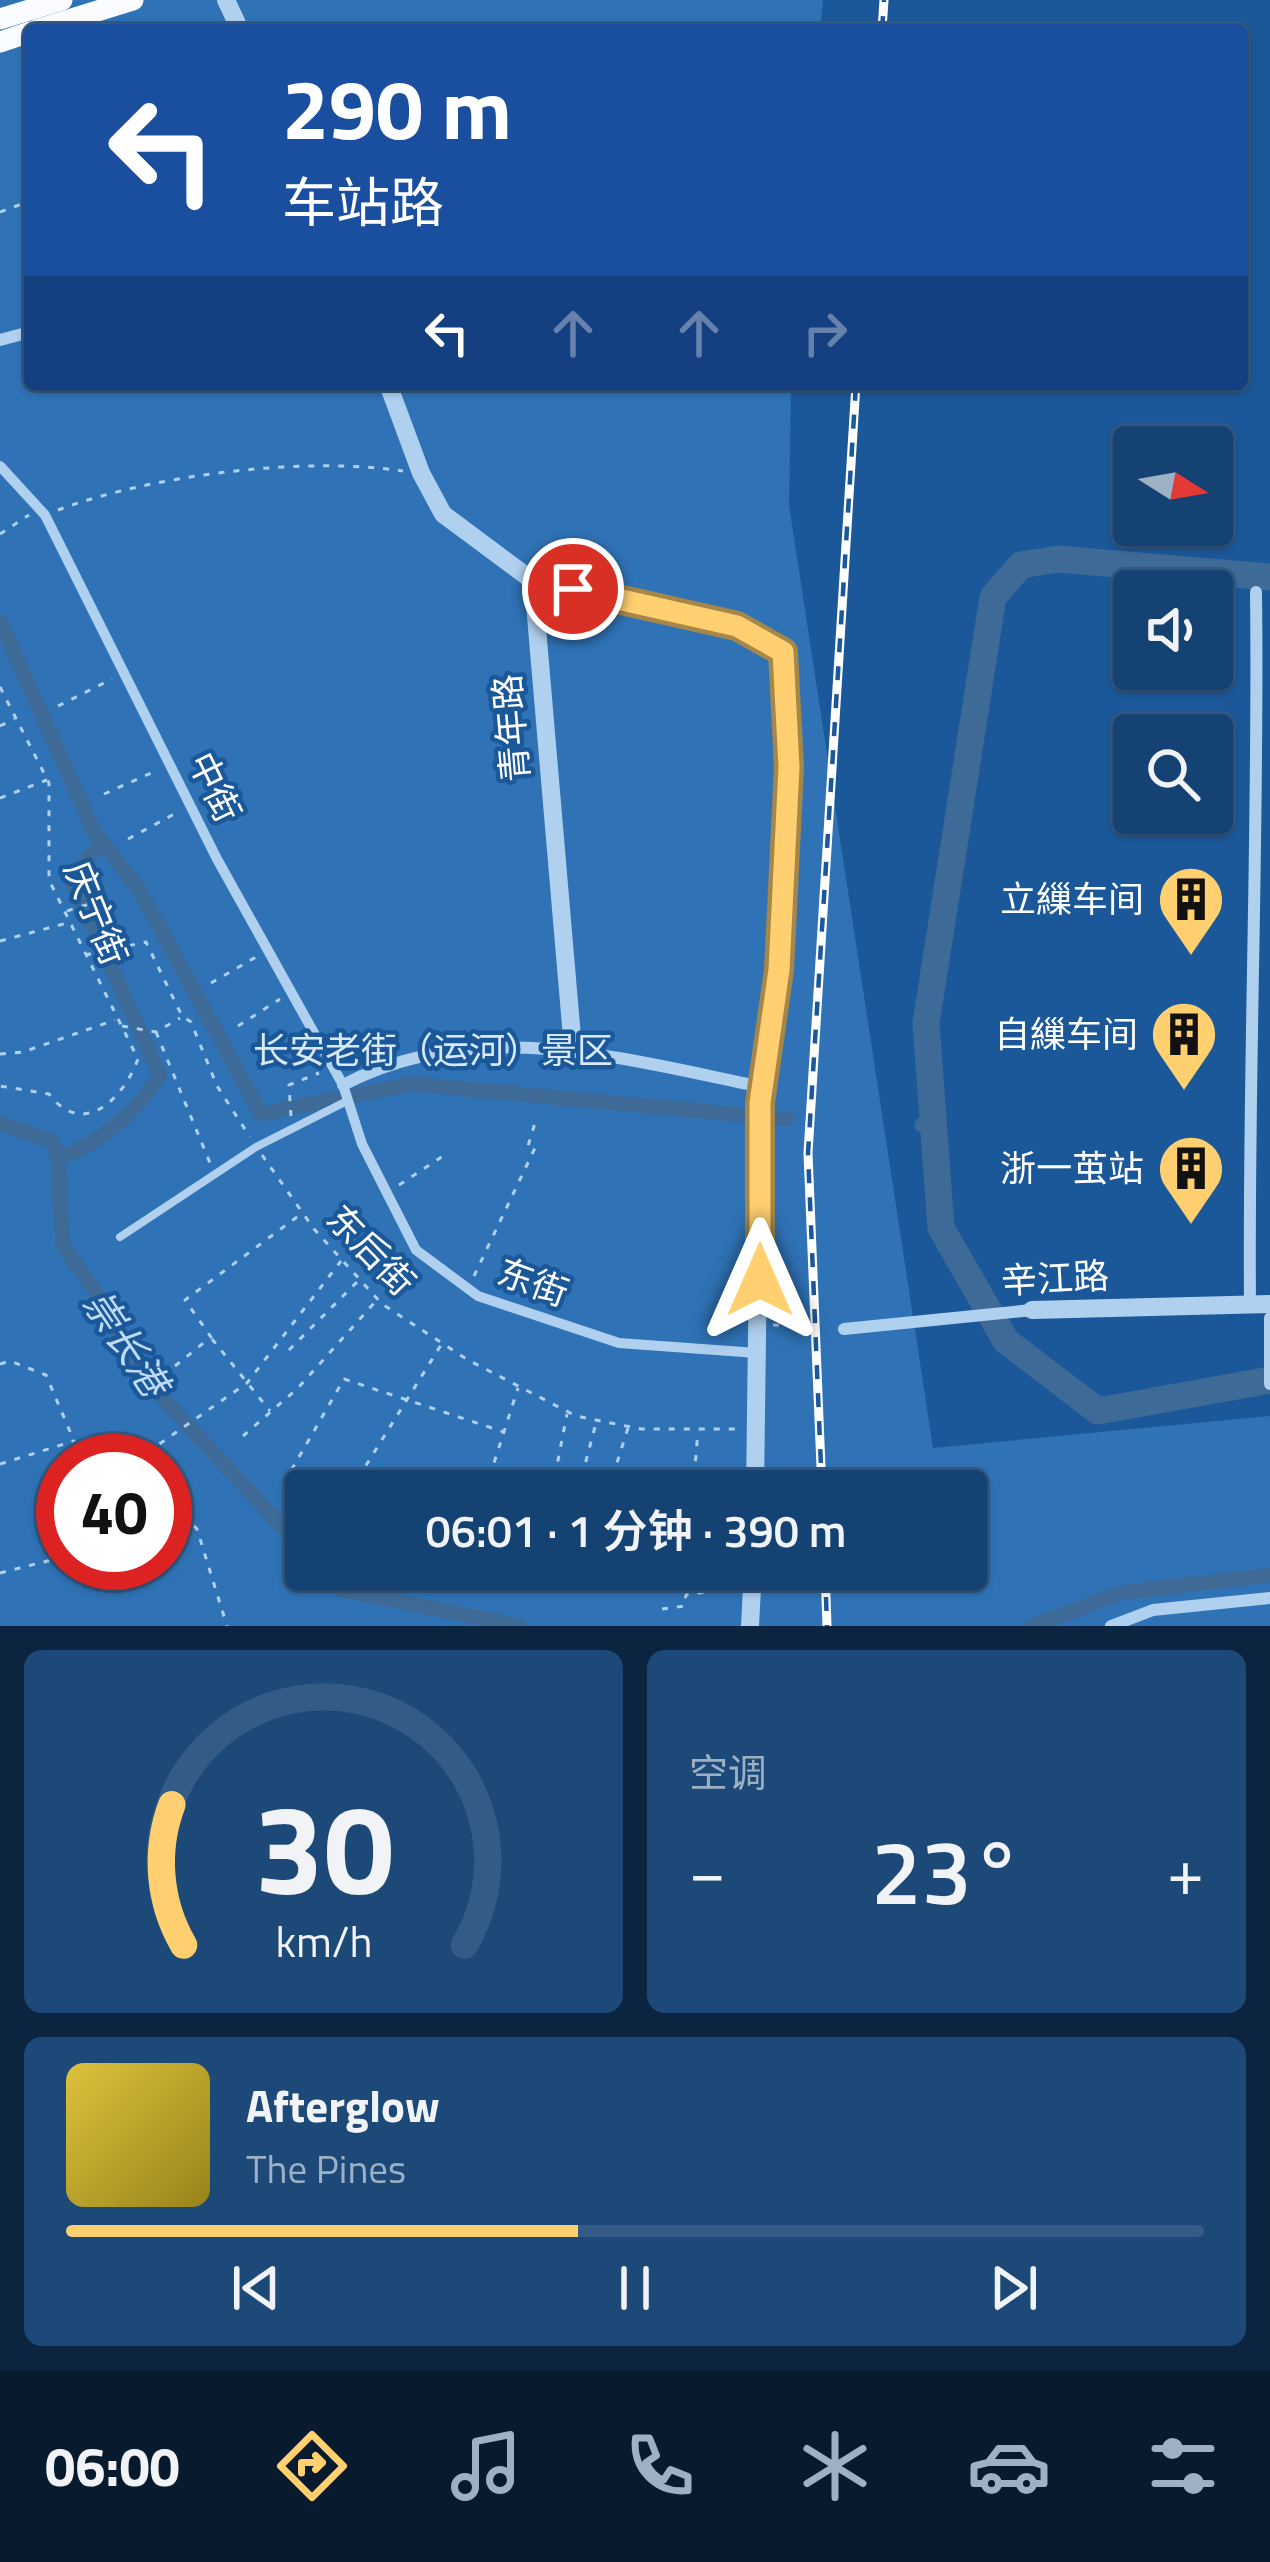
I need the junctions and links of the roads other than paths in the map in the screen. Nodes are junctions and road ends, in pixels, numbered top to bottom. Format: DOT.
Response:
graph roads {
  1 [pos="62,0"];
  2 [pos="133,0"];
  3 [pos="0,19"];
  4 [pos="56,24"];
  5 [pos="390,390"];
  6 [pos="0,466"];
  7 [pos="533,581"];
  8 [pos="1256,592"];
  9 [pos="573,1049"];
  10 [pos="344,1094"];
  11 [pos="761,1095"];
  12 [pos="362,1144"];
  13 [pos="120,1238"];
  14 [pos="1260,1304"];
  15 [pos="1032,1310"];
  16 [pos="1270,1318"];
  17 [pos="844,1329"];
  18 [pos="1268,1349"];
  19 [pos="759,1353"];
  20 [pos="1270,1384"];
  21 [pos="756,1470"];
  22 [pos="752,1590"];
  23 [pos="1270,1598"];
  24 [pos="750,1625"];
  25 [pos="1111,1626"];
  1 -- 3 [label="main road"];
  2 -- 4 [label="main road"];
  5 -- 7 [label="street"];
  6 -- 10 [label="street, 中街"];
  7 -- 9 [label="street, 青年路"];
  7 -- 11 [label="street"];
  8 -- 14 [label="street"];
  9 -- 10 [label="street"];
  9 -- 11 [label="street"];
  10 -- 12 [label="street, 中街"];
  10 -- 13 [label="lane"];
  11 -- 19 [label="street"];
  12 -- 19 [label="street, 东街"];
  14 -- 15 [label="street, 辛江路"];
  15 -- 17 [label="street, 辛江路"];
  16 -- 18 [label="street"];
  18 -- 20 [label="street"];
  19 -- 21 [label="street"];
  22 -- 24 [label="street"];
  23 -- 25 [label="street"];
}
